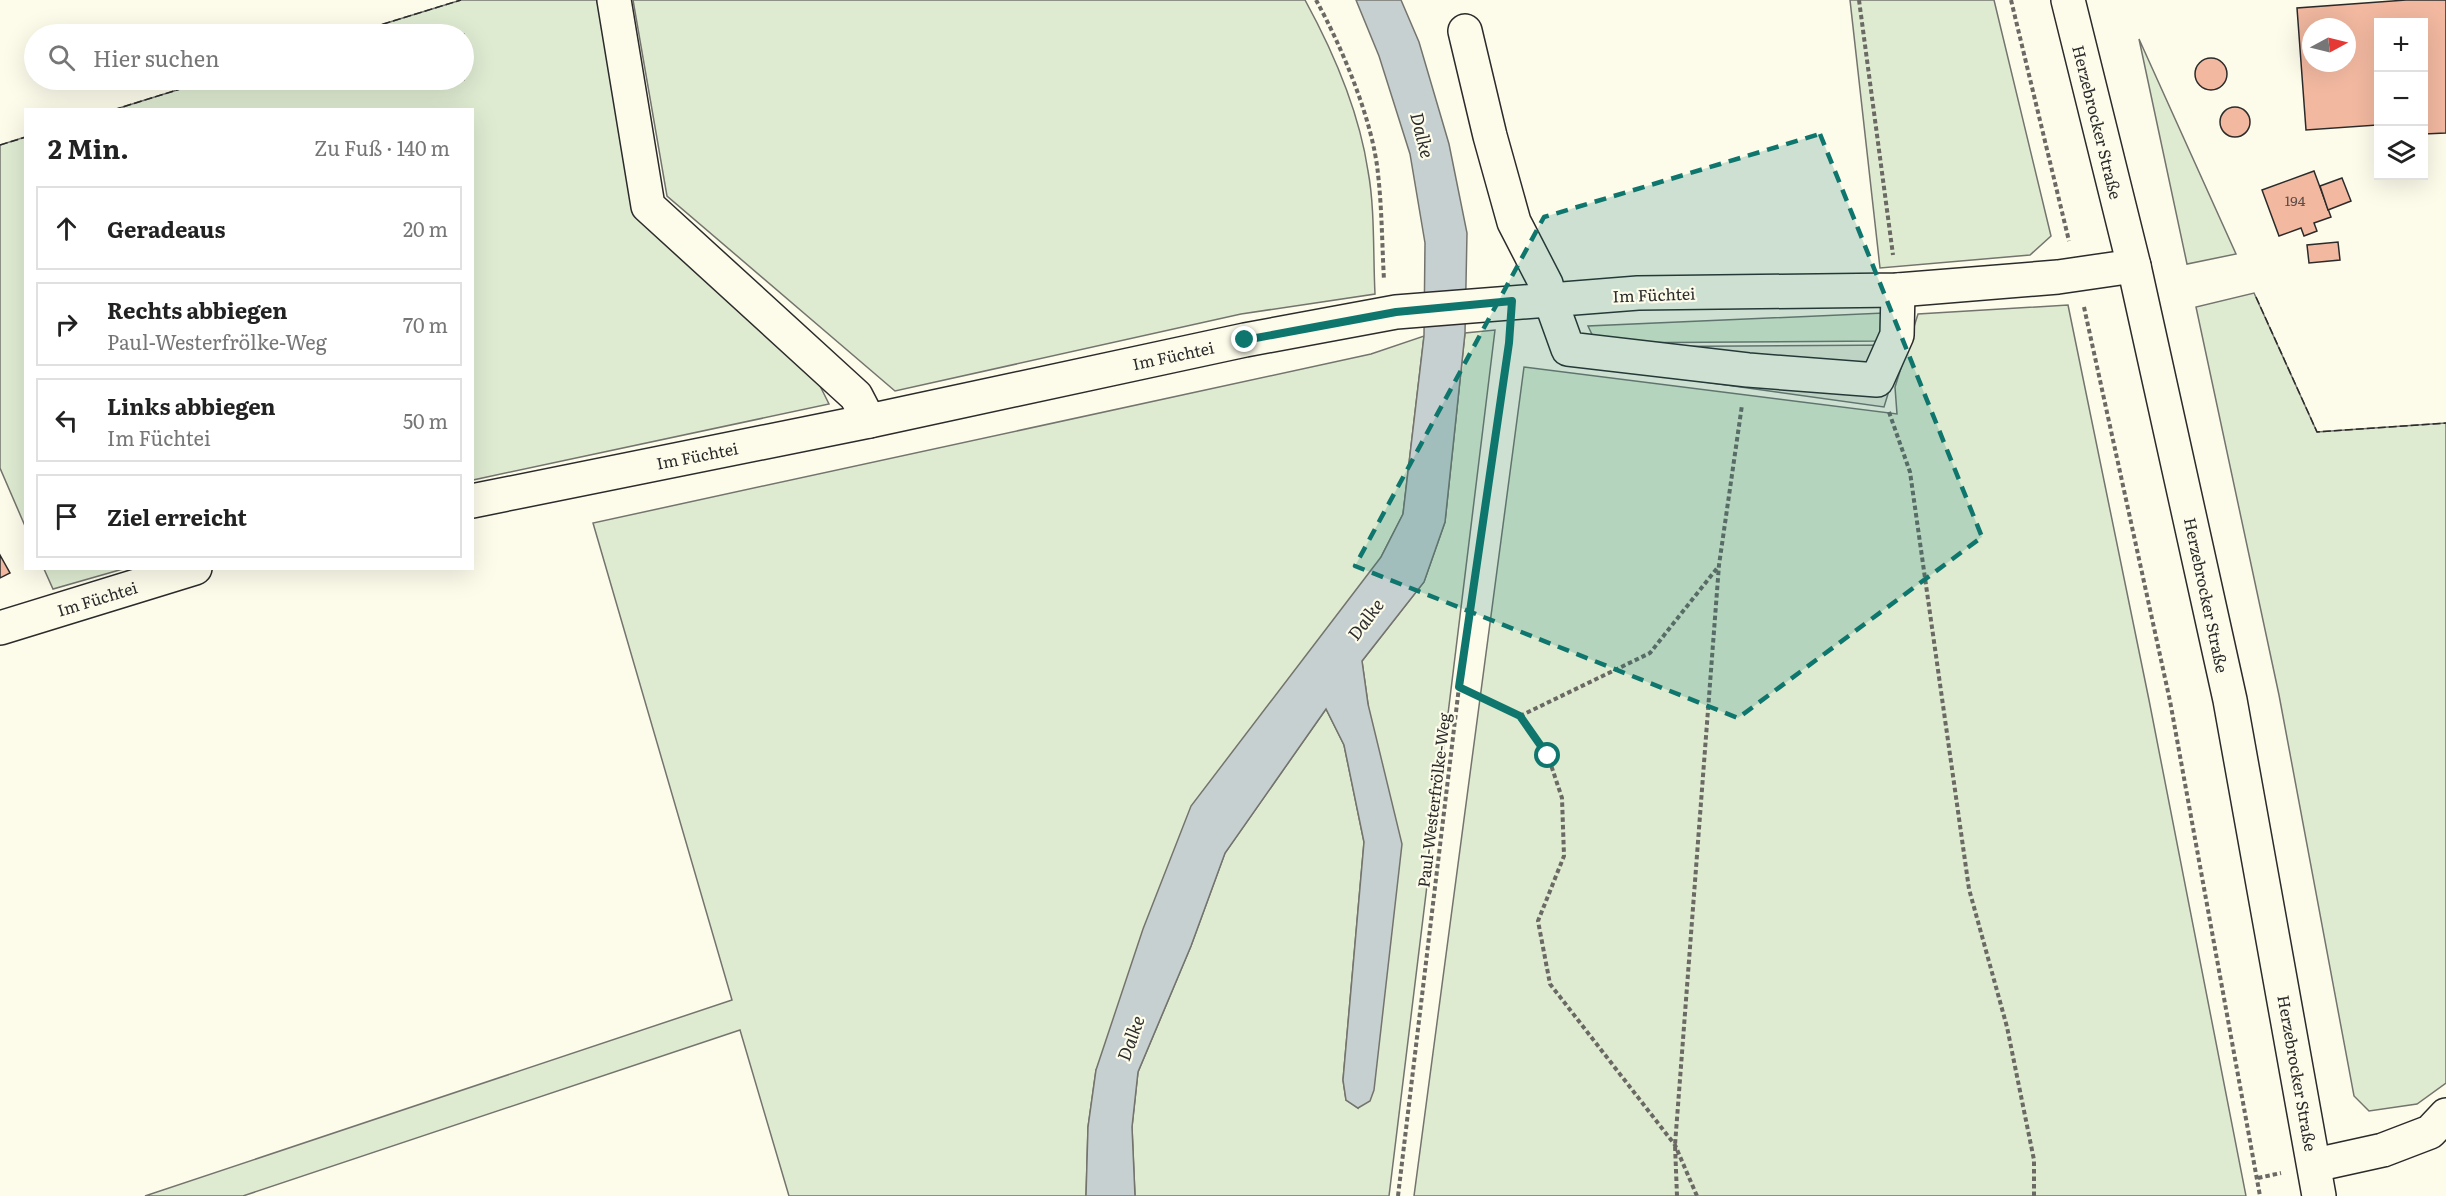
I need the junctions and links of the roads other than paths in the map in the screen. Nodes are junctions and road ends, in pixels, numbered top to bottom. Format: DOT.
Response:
graph roads {
  1 [pos="614,0"];
  2 [pos="2068,0"];
  3 [pos="1465,31"];
  4 [pos="2134,266"];
  5 [pos="1898,290"];
  6 [pos="1550,299"];
  7 [pos="869,421"];
  8 [pos="474,501"];
  9 [pos="188,570"];
  10 [pos="0,628"];
  11 [pos="2446,1115"];
  12 [pos="2317,1180"];
  1 -- 7 [label="street"];
  2 -- 4 [label="street, Herzebrocker Straße"];
  3 -- 6 [label="street"];
  4 -- 5 [label="street, Im Füchtei"];
  4 -- 12 [label="street, Herzebrocker Straße"];
  5 -- 6 [label="street, Im Füchtei"];
  5 -- 6 [label="street"];
  6 -- 7 [label="street, Im Füchtei"];
  7 -- 8 [label="street, Im Füchtei"];
  9 -- 10 [label="street, Im Füchtei"];
  11 -- 12 [label="street"];
}
